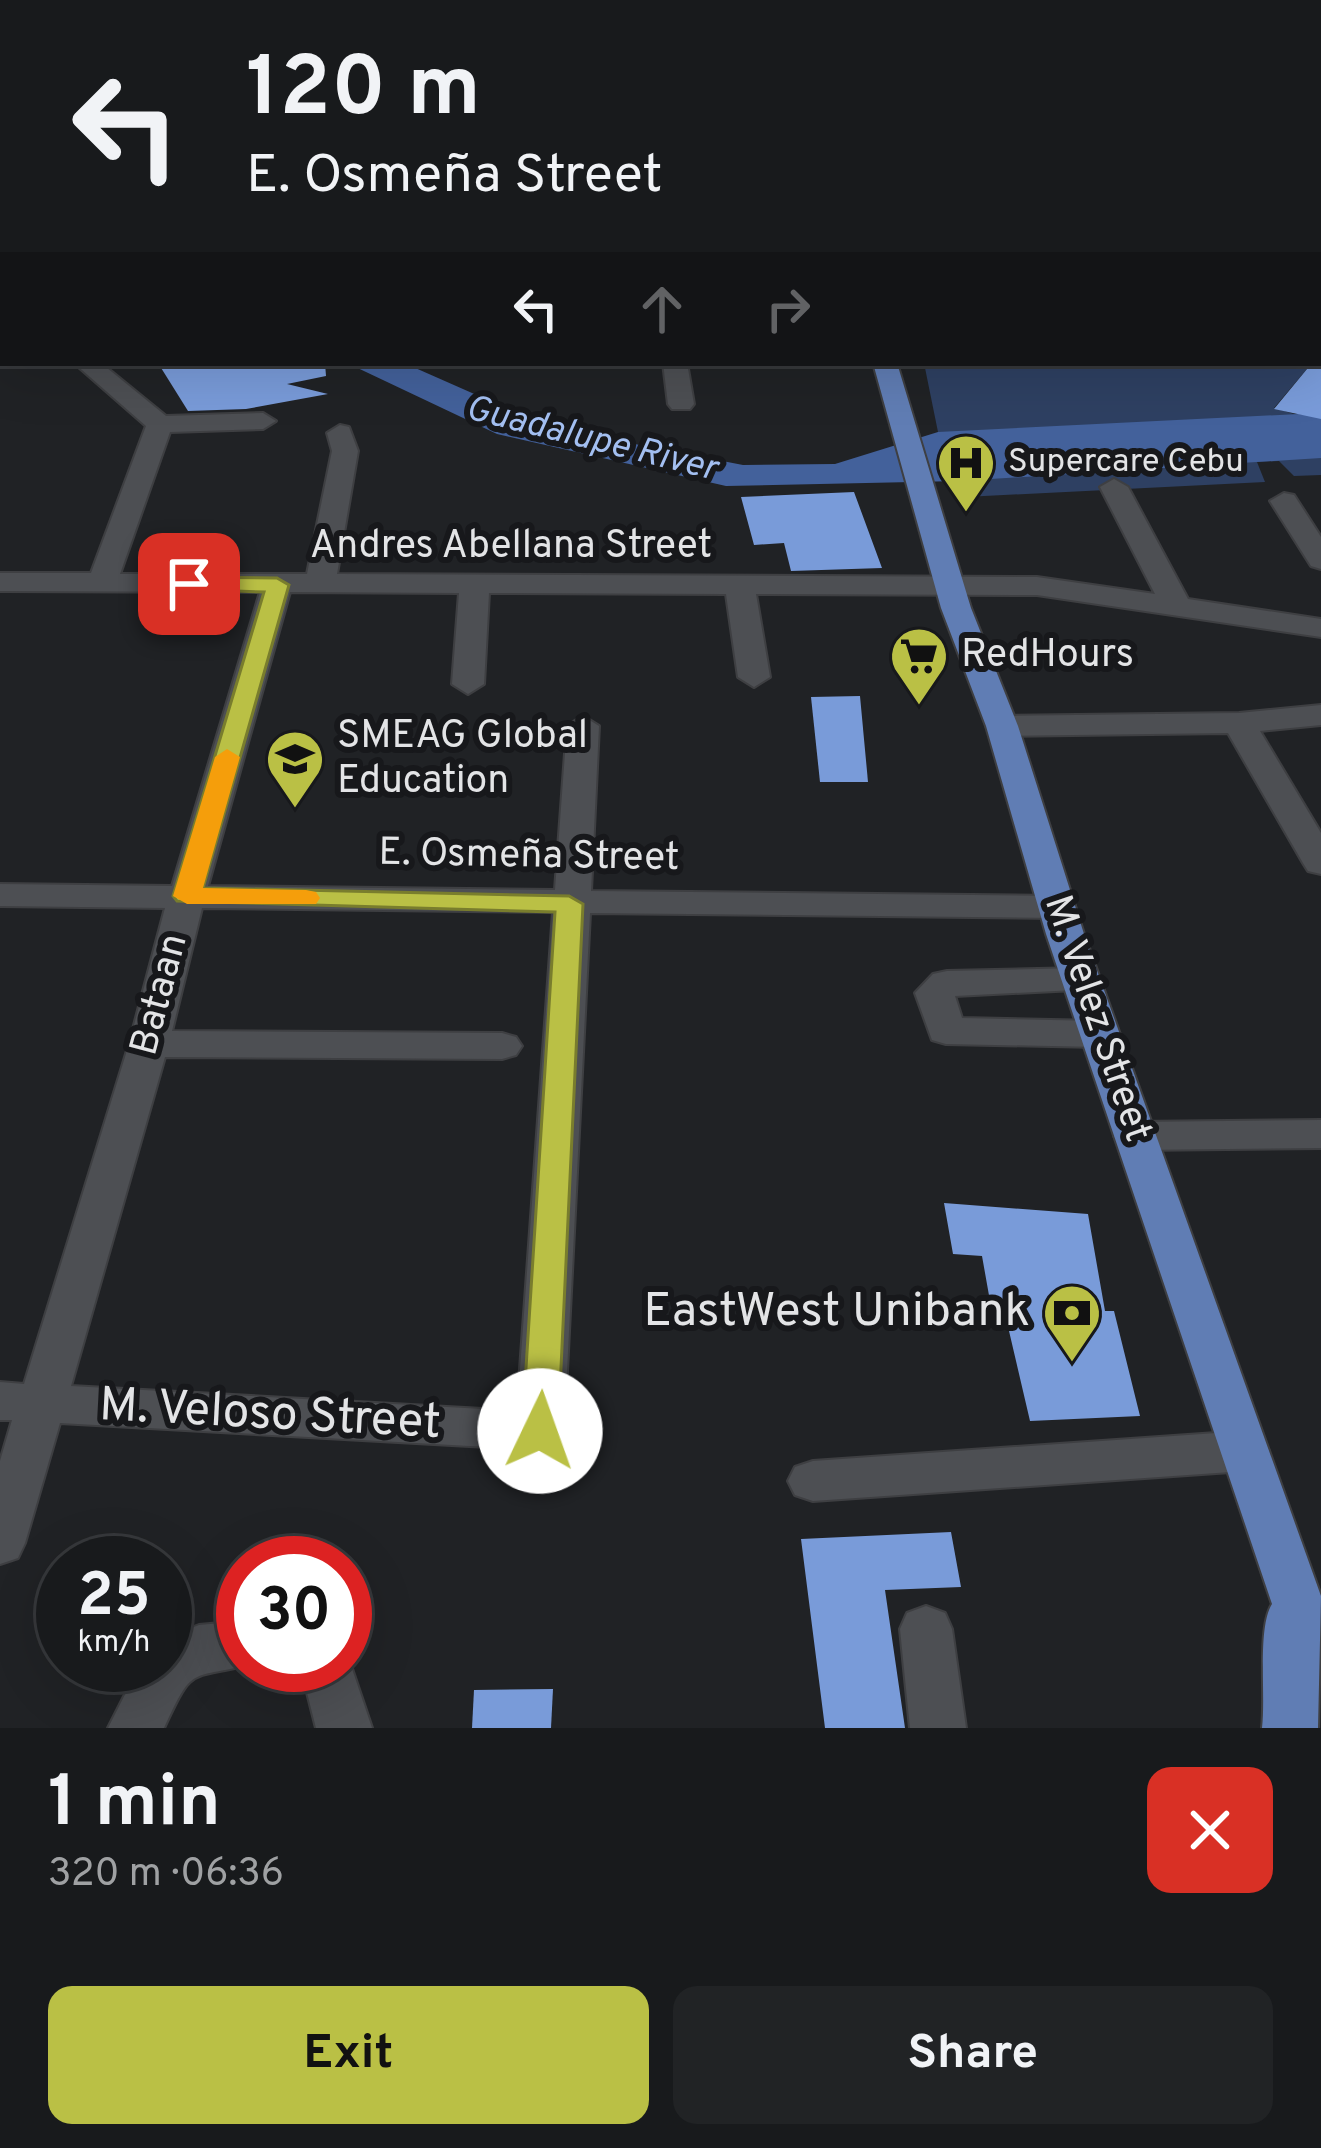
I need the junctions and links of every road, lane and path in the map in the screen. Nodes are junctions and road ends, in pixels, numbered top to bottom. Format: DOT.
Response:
graph roads {
  1 [pos="90,366"];
  2 [pos="675,366"];
  3 [pos="886,366"];
  4 [pos="681,404"];
  5 [pos="263,421"];
  6 [pos="160,424"];
  7 [pos="340,433"];
  8 [pos="1114,488"];
  9 [pos="1283,500"];
  10 [pos="1321,560"];
  11 [pos="0,582"];
  12 [pos="102,583"];
  13 [pos="277,585"];
  14 [pos="320,586"];
  15 [pos="950,586"];
  16 [pos="474,587"];
  17 [pos="740,588"];
  18 [pos="1176,606"];
  19 [pos="1321,628"];
  20 [pos="754,677"];
  21 [pos="468,684"];
  22 [pos="1321,715"];
  23 [pos="1239,723"];
  24 [pos="583,726"];
  25 [pos="1002,726"];
  26 [pos="1321,863"];
  27 [pos="0,895"];
  28 [pos="187,896"];
  29 [pos="569,904"];
  30 [pos="1057,907"];
  31 [pos="1081,980"];
  32 [pos="1099,1034"];
  33 [pos="149,1044"];
  34 [pos="502,1046"];
  35 [pos="1321,1134"];
  36 [pos="1135,1136"];
  37 [pos="20,1402"];
  38 [pos="1245,1451"];
  39 [pos="813,1480"];
  40 [pos="0,1543"];
  41 [pos="1282,1564"];
  42 [pos="926,1629"];
  43 [pos="216,1644"];
  44 [pos="1321,1671"];
  45 [pos="334,1692"];
  46 [pos="136,1728"];
  47 [pos="344,1728"];
  48 [pos="938,1728"];
  49 [pos="1290,1728"];
  1 -- 6 [label="street"];
  2 -- 4 [label="street"];
  3 -- 15 [label="main road, M. Velez Street"];
  5 -- 6 [label="street"];
  6 -- 12 [label="street"];
  7 -- 14 [label="street"];
  8 -- 18 [label="street"];
  9 -- 10 [label="street"];
  11 -- 12 [label="street, Andres Abellana Street"];
  12 -- 13 [label="street, Andres Abellana Street"];
  13 -- 14 [label="street, Andres Abellana Street"];
  13 -- 28 [label="street, Bataan"];
  14 -- 16 [label="street, Andres Abellana Street"];
  15 -- 17 [label="street, Andres Abellana Street"];
  15 -- 18 [label="street, Andres Abellana Street"];
  15 -- 25 [label="main road, M. Velez Street"];
  16 -- 17 [label="street, Andres Abellana Street"];
  16 -- 21 [label="street"];
  17 -- 20 [label="street"];
  18 -- 19 [label="street, Andres Abellana Street"];
  22 -- 23 [label="street"];
  23 -- 25 [label="street"];
  23 -- 26 [label="street"];
  24 -- 29 [label="street"];
  25 -- 30 [label="main road, M. Velez Street"];
  27 -- 28 [label="street, E. Osmeña Street"];
  28 -- 29 [label="street, E. Osmeña Street"];
  28 -- 33 [label="street, Bataan"];
  29 -- 30 [label="street, E. Osmeña Street"];
  29 -- 37 [label="street, M. Veloso Street"];
  30 -- 31 [label="main road, M. Velez Street"];
  31 -- 32 [label="main road, M. Velez Street"];
  31 -- 32 [label="street"];
  32 -- 36 [label="main road, M. Velez Street"];
  33 -- 34 [label="street"];
  33 -- 37 [label="street, Bataan"];
  35 -- 36 [label="street"];
  36 -- 38 [label="main road, M. Velez Street"];
  37 -- 40 [label="street, Bataan"];
  38 -- 39 [label="street"];
  38 -- 41 [label="main road, M. Velez Street"];
  41 -- 44 [label="main road, M. Velez Street"];
  41 -- 49 [label="main road"];
  42 -- 48 [label="street"];
  43 -- 46 [label="street"];
  45 -- 47 [label="street"];
}
